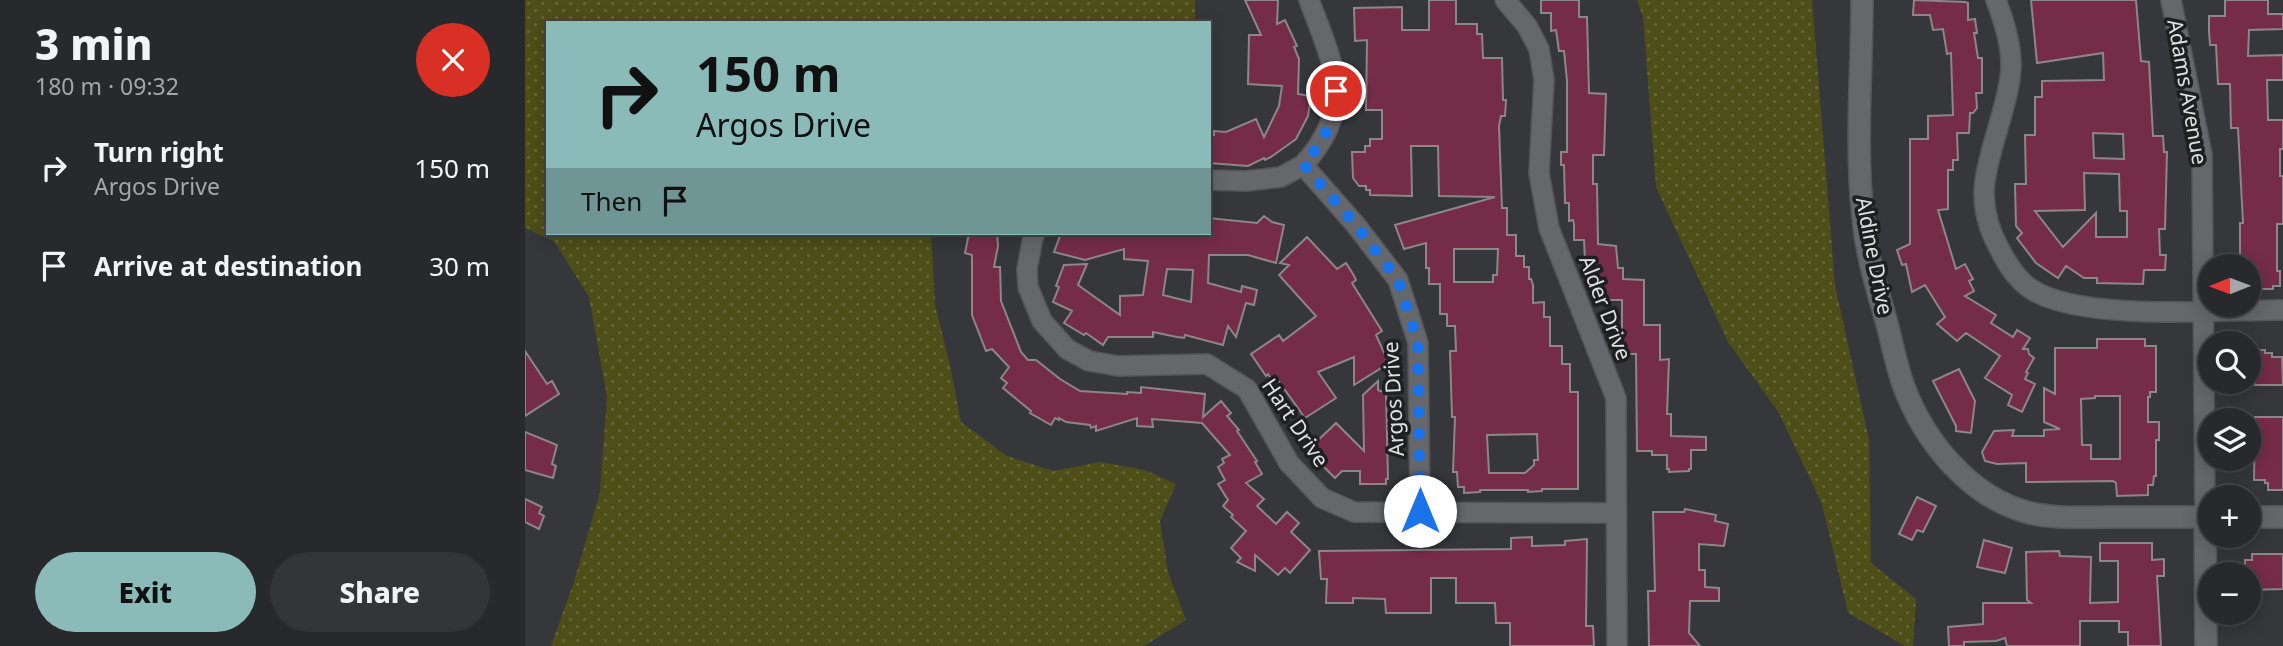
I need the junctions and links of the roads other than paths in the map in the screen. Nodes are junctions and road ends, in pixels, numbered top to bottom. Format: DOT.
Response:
graph roads {
  1 [pos="1309,0"];
  2 [pos="1505,0"];
  3 [pos="1862,0"];
  4 [pos="1996,0"];
  5 [pos="2171,0"];
  6 [pos="1303,164"];
  7 [pos="1211,180"];
  8 [pos="1034,235"];
  9 [pos="2203,254"];
  10 [pos="2261,310"];
  11 [pos="2283,310"];
  12 [pos="2198,311"];
  13 [pos="2204,317"];
  14 [pos="2207,485"];
  15 [pos="1420,511"];
  16 [pos="1616,513"];
  17 [pos="2198,517"];
  18 [pos="2261,517"];
  19 [pos="2283,517"];
  20 [pos="2207,548"];
  21 [pos="1617,646"];
  22 [pos="2206,646"];
  1 -- 6 [label="street"];
  2 -- 16 [label="street, Alder Drive"];
  3 -- 17 [label="main road, Aldine Drive"];
  4 -- 12 [label="street"];
  5 -- 9 [label="street, Adams Avenue"];
  6 -- 7 [label="street"];
  6 -- 15 [label="street, Argos Drive"];
  8 -- 15 [label="street, Hart Drive"];
  10 -- 11 [label="street"];
  13 -- 14 [label="street, Adams Avenue"];
  15 -- 16 [label="street, Hart Drive"];
  16 -- 21 [label="street, Alder Drive"];
  18 -- 19 [label="main road"];
  20 -- 22 [label="main road, Adams Avenue"];
}
